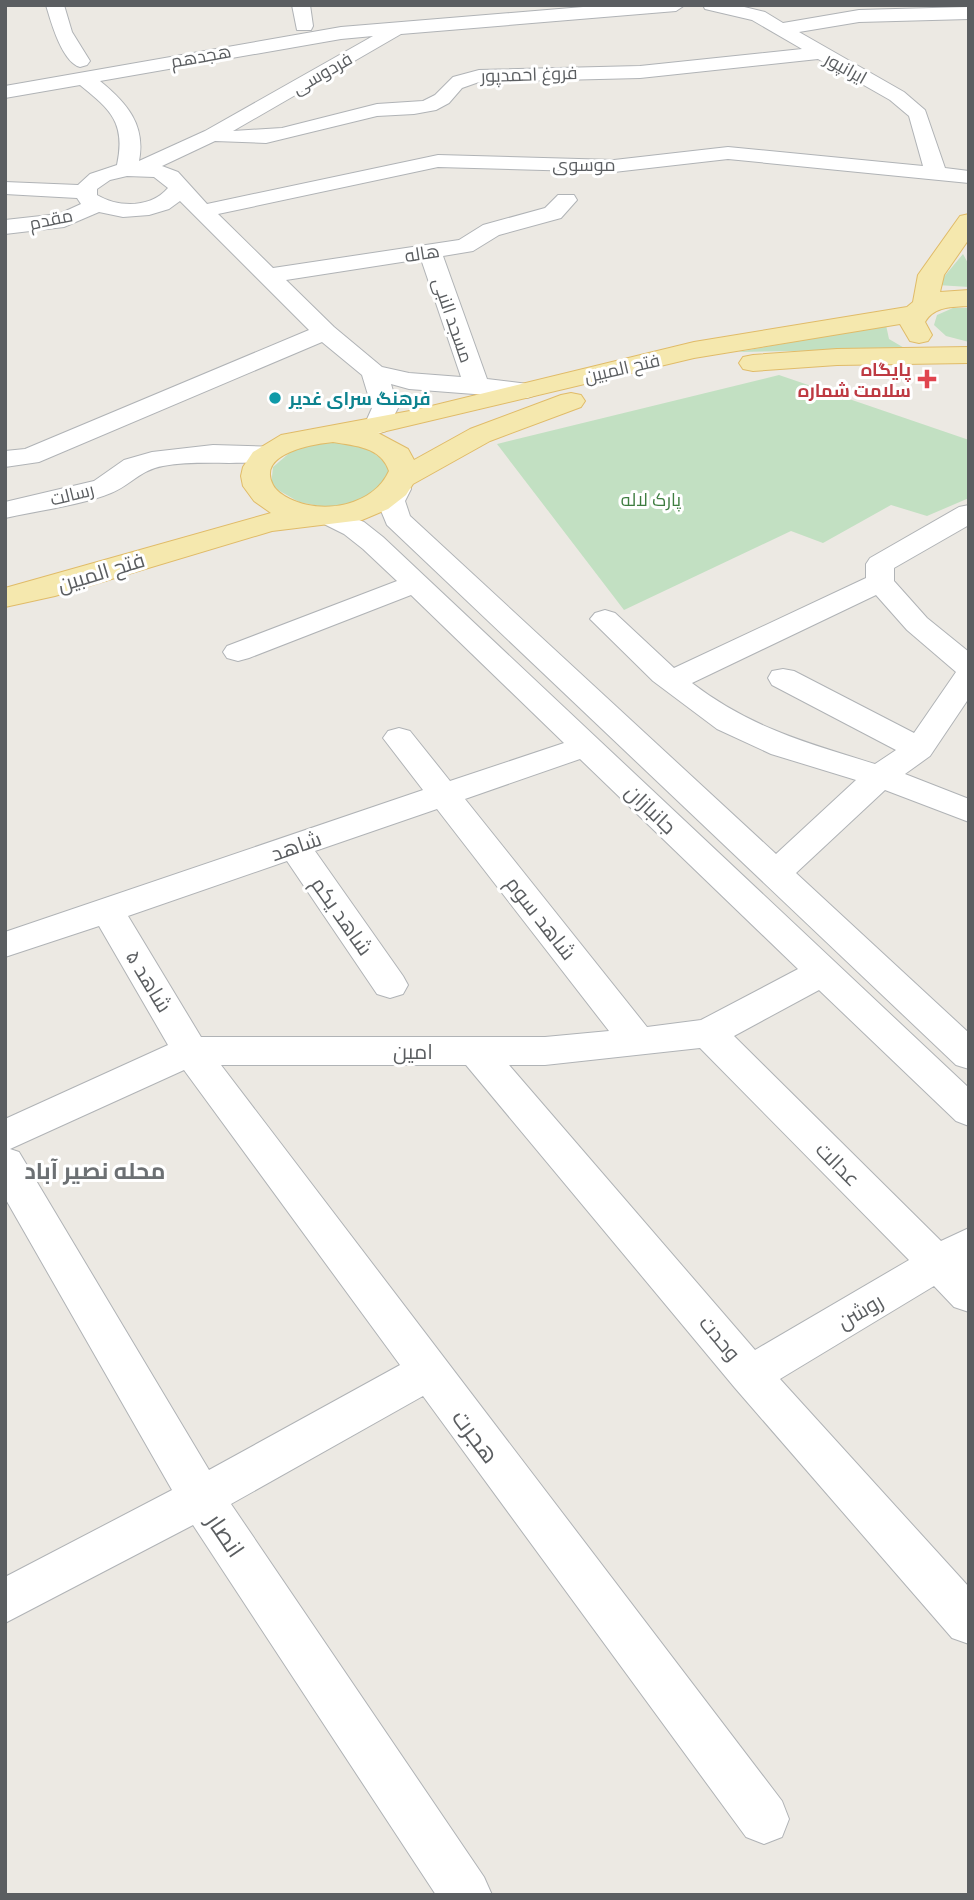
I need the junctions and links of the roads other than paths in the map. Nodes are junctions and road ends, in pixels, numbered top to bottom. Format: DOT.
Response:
graph roads {
  1 [pos="55,5"];
  2 [pos="301,5"];
  3 [pos="457,5"];
  4 [pos="676,5"];
  5 [pos="712,5"];
  6 [pos="424,8"];
  7 [pos="969,13"];
  8 [pos="304,26"];
  9 [pos="780,29"];
  10 [pos="398,30"];
  11 [pos="818,53"];
  12 [pos="33,69"];
  13 [pos="82,69"];
  14 [pos="5,92"];
  15 [pos="212,135"];
  16 [pos="133,169"];
  17 [pos="936,174"];
  18 [pos="969,177"];
  19 [pos="177,185"];
  20 [pos="5,188"];
  21 [pos="566,200"];
  22 [pos="97,202"];
  23 [pos="203,211"];
  24 [pos="969,221"];
  25 [pos="5,228"];
  26 [pos="236,246"];
  27 [pos="430,252"];
  28 [pos="267,276"];
  29 [pos="969,299"];
  30 [pos="920,309"];
  31 [pos="326,332"];
  32 [pos="969,355"];
  33 [pos="373,372"];
  34 [pos="477,387"];
  35 [pos="527,390"];
  36 [pos="376,426"];
  37 [pos="5,431"];
  38 [pos="332,433"];
  39 [pos="17,457"];
  40 [pos="133,466"];
  41 [pos="261,466"];
  42 [pos="401,483"];
  43 [pos="5,492"];
  44 [pos="5,510"];
  45 [pos="323,515"];
  46 [pos="961,524"];
  47 [pos="415,535"];
  48 [pos="375,545"];
  49 [pos="5,578"];
  50 [pos="880,582"];
  51 [pos="415,584"];
  52 [pos="5,598"];
  53 [pos="605,619"];
  54 [pos="238,652"];
  55 [pos="969,668"];
  56 [pos="969,675"];
  57 [pos="783,678"];
  58 [pos="672,681"];
  59 [pos="399,738"];
  60 [pos="586,746"];
  61 [pos="919,749"];
  62 [pos="880,776"];
  63 [pos="445,794"];
  64 [pos="969,811"];
  65 [pos="294,846"];
  66 [pos="775,874"];
  67 [pos="107,910"];
  68 [pos="5,945"];
  69 [pos="823,972"];
  70 [pos="390,985"];
  71 [pos="708,1033"];
  72 [pos="962,1039"];
  73 [pos="638,1042"];
  74 [pos="190,1051"];
  75 [pos="476,1051"];
  76 [pos="969,1111"];
  77 [pos="5,1136"];
  78 [pos="5,1163"];
  79 [pos="954,1255"];
  80 [pos="969,1295"];
  81 [pos="428,1371"];
  82 [pos="750,1375"];
  83 [pos="201,1498"];
  84 [pos="5,1601"];
  85 [pos="969,1622"];
  86 [pos="764,1818"];
  87 [pos="466,1895"];
  1 -- 13 [label="street"];
  2 -- 8 [label="street"];
  3 -- 6 [label="street"];
  4 -- 10 [label="street, هجدهم"];
  5 -- 9 [label="street, ایرانپور"];
  6 -- 8 [label="street"];
  6 -- 10 [label="street, فردوسی"];
  7 -- 9 [label="street"];
  8 -- 13 [label="street"];
  9 -- 11 [label="street, ایرانپور"];
  10 -- 13 [label="street, هجدهم"];
  10 -- 15 [label="street, فردوسی"];
  11 -- 15 [label="street, فروغ احمدپور"];
  11 -- 17 [label="street, ایرانپور"];
  12 -- 13 [label="street"];
  13 -- 14 [label="street, هجدهم"];
  13 -- 16 [label="street"];
  15 -- 16 [label="street, فردوسی"];
  15 -- 19 [label="street"];
  16 -- 19 [label="street"];
  16 -- 22 [label="street, مقدم"];
  17 -- 18 [label="street, موسوی"];
  17 -- 23 [label="street, موسوی"];
  19 -- 22 [label="street"];
  19 -- 23 [label="street"];
  20 -- 22 [label="street"];
  21 -- 27 [label="street, هاله"];
  22 -- 25 [label="street, مقدم"];
  22 -- 26 [label="street"];
  23 -- 26 [label="street"];
  24 -- 30 [label="main road"];
  26 -- 28 [label="street"];
  27 -- 28 [label="street, هاله"];
  27 -- 34 [label="street, مسجد النبی"];
  28 -- 31 [label="street"];
  29 -- 30 [label="main road, فتح المبین"];
  30 -- 32 [label="main road"];
  30 -- 35 [label="main road, فتح المبین"];
  31 -- 33 [label="street"];
  31 -- 39 [label="street"];
  32 -- 42 [label="main road, فتح المبین"];
  33 -- 34 [label="street"];
  33 -- 36 [label="street"];
  34 -- 35 [label="street"];
  35 -- 36 [label="main road, فتح المبین"];
  36 -- 38 [label="main road, فتح المبین"];
  37 -- 39 [label="street"];
  38 -- 41 [label="main road"];
  38 -- 42 [label="main road"];
  40 -- 41 [label="street, رسالت"];
  40 -- 43 [label="street, رسالت"];
  40 -- 44 [label="street, رسالت"];
  41 -- 45 [label="main road"];
  41 -- 49 [label="main road, فتح المبین"];
  42 -- 45 [label="main road"];
  42 -- 47 [label="street, جانبازان"];
  45 -- 48 [label="street, جانبازان"];
  45 -- 52 [label="main road, فتح المبین"];
  46 -- 50 [label="street"];
  47 -- 48 [label="street"];
  47 -- 66 [label="street, جانبازان"];
  48 -- 51 [label="street, جانبازان"];
  50 -- 55 [label="street"];
  50 -- 58 [label="street"];
  51 -- 54 [label="street"];
  51 -- 60 [label="street, جانبازان"];
  53 -- 58 [label="street"];
  56 -- 61 [label="street"];
  57 -- 61 [label="street"];
  58 -- 62 [label="street"];
  59 -- 63 [label="street, شاهد سوم"];
  60 -- 63 [label="street, شاهد"];
  60 -- 69 [label="street, جانبازان"];
  61 -- 62 [label="street"];
  62 -- 64 [label="street"];
  62 -- 66 [label="street"];
  63 -- 65 [label="street, شاهد"];
  63 -- 73 [label="street, شاهد سوم"];
  65 -- 67 [label="street, شاهد"];
  65 -- 70 [label="street, شاهد یکم"];
  66 -- 72 [label="street, جانبازان"];
  67 -- 68 [label="street, شاهد"];
  67 -- 74 [label="street, شاهد ۵"];
  69 -- 71 [label="street, امین"];
  69 -- 76 [label="street, جانبازان"];
  71 -- 73 [label="street, امین"];
  71 -- 79 [label="street, عدالت"];
  73 -- 75 [label="street, امین"];
  74 -- 75 [label="street, امین"];
  74 -- 77 [label="street, امین"];
  74 -- 81 [label="street, هجرت"];
  75 -- 82 [label="street, وحدت"];
  78 -- 83 [label="street, انصار"];
  79 -- 80 [label="street, عدالت"];
  79 -- 82 [label="street, روشن"];
  81 -- 83 [label="street"];
  81 -- 86 [label="street, هجرت"];
  82 -- 85 [label="street, وحدت"];
  83 -- 84 [label="street"];
  83 -- 87 [label="street, انصار"];
}
